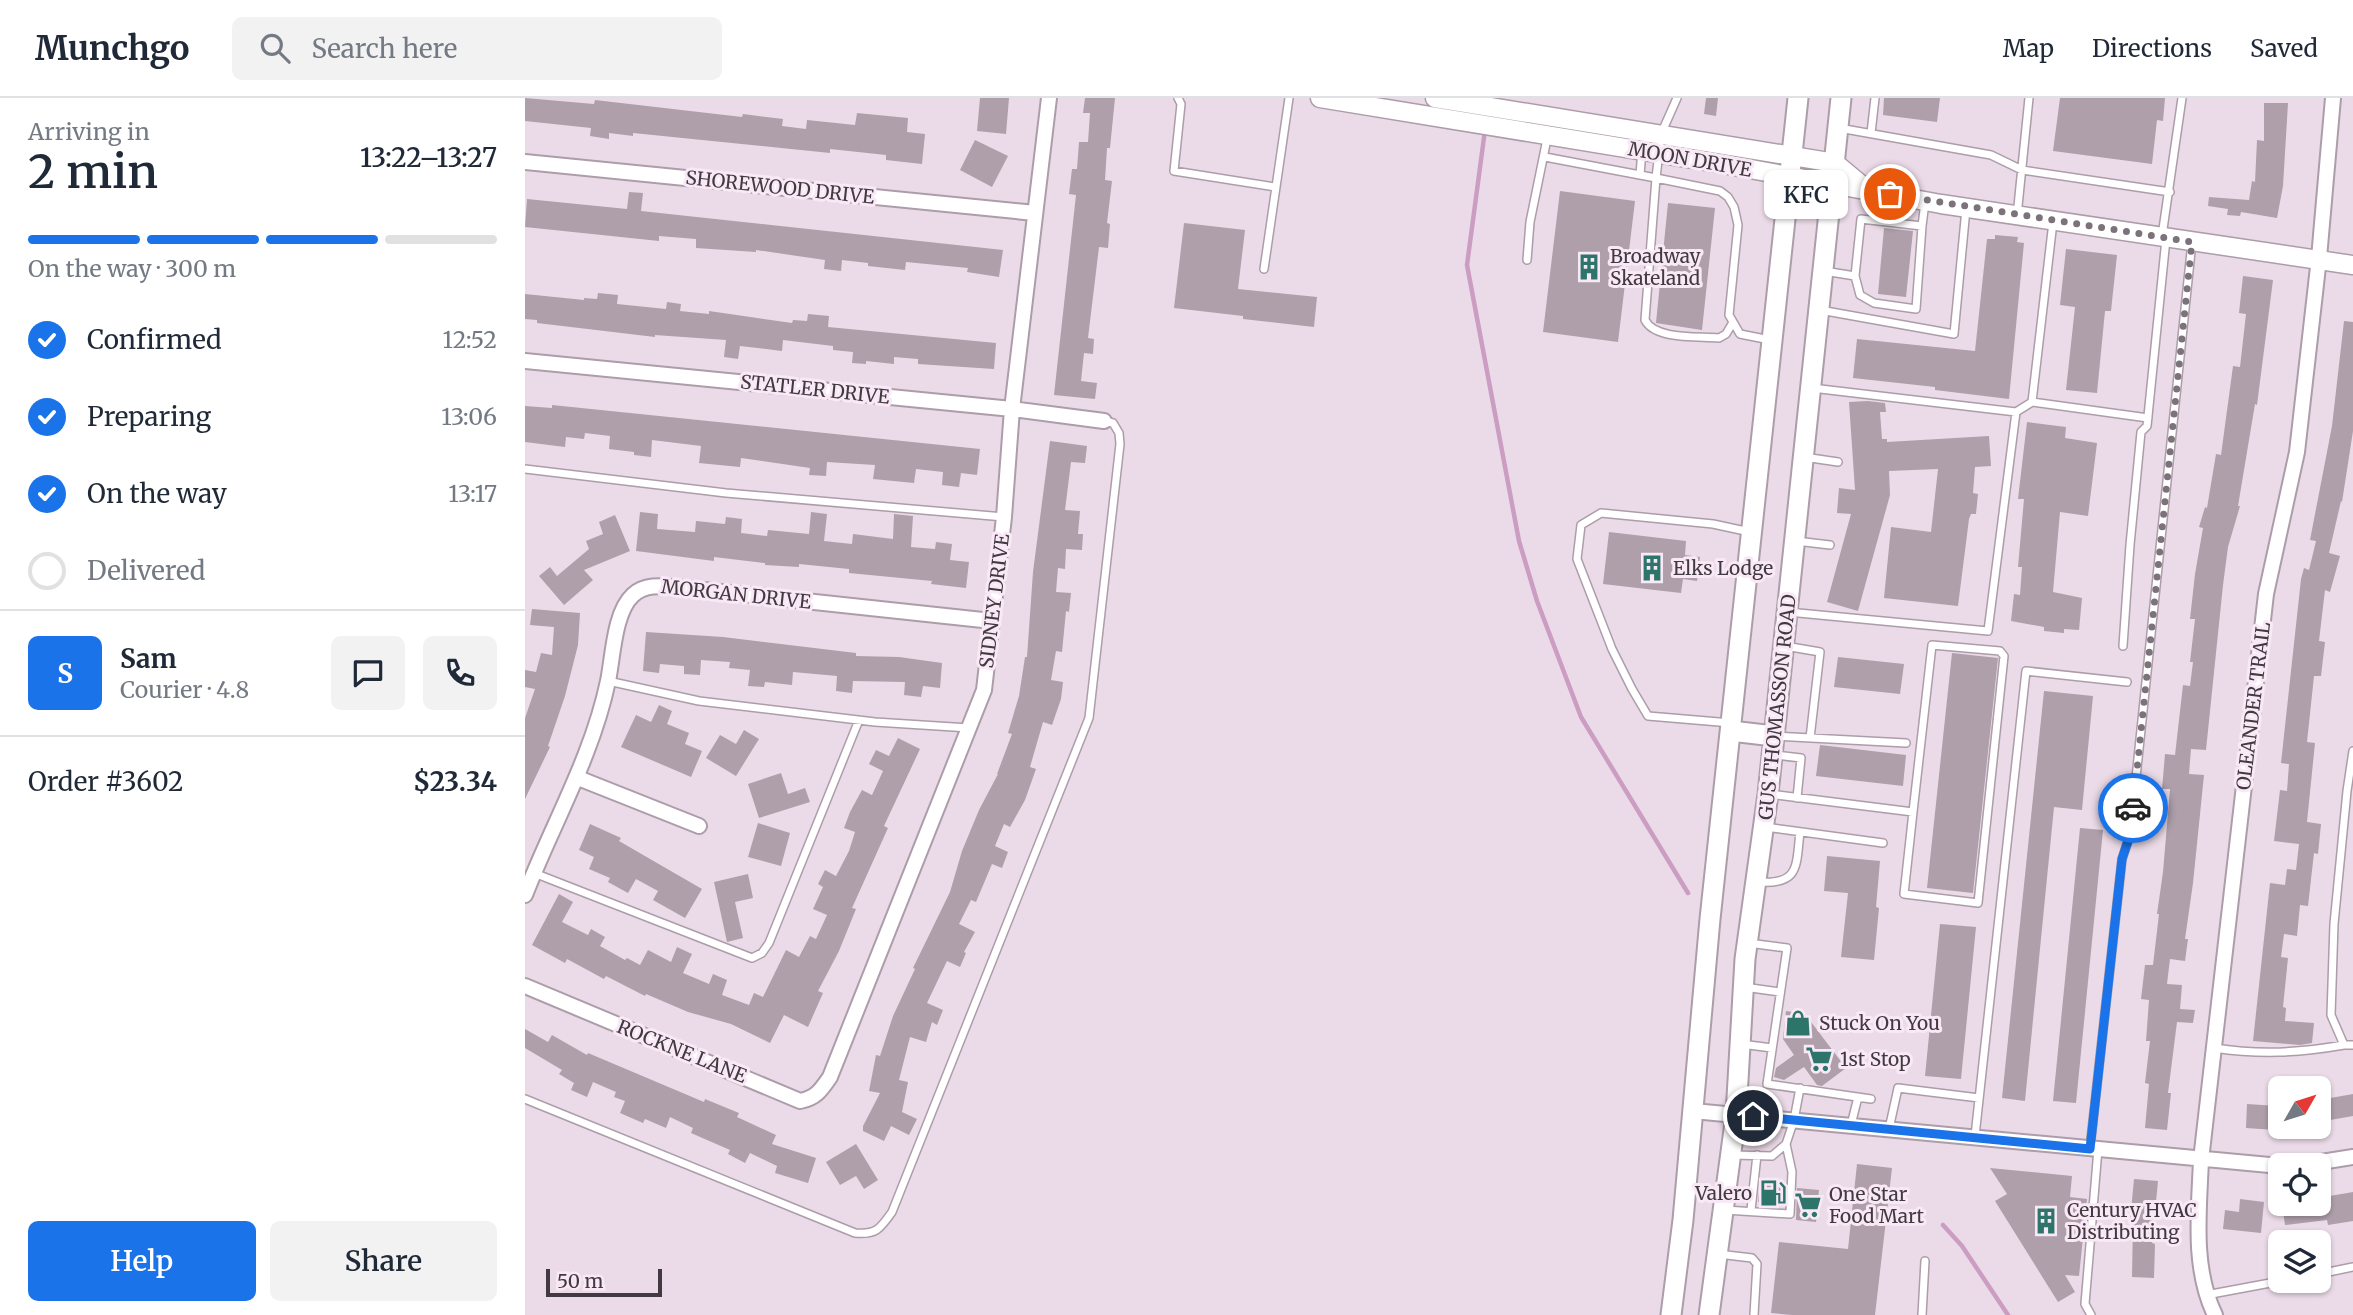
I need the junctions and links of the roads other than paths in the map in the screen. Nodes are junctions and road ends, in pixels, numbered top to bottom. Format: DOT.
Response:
graph roads {
  1 [pos="1049,98"];
  2 [pos="1178,98"];
  3 [pos="1289,98"];
  4 [pos="1320,98"];
  5 [pos="1435,98"];
  6 [pos="1677,98"];
  7 [pos="1798,98"];
  8 [pos="1842,98"];
  9 [pos="1875,98"];
  10 [pos="2029,98"];
  11 [pos="2182,98"];
  12 [pos="2333,98"];
  13 [pos="1471,113"];
  14 [pos="1551,116"];
  15 [pos="1516,120"];
  16 [pos="1838,128"];
  17 [pos="1642,131"];
  18 [pos="1661,134"];
  19 [pos="1871,134"];
  20 [pos="1548,135"];
  21 [pos="1650,152"];
  22 [pos="1792,156"];
  23 [pos="1545,157"];
  24 [pos="525,162"];
  25 [pos="1835,163"];
  26 [pos="2022,170"];
  27 [pos="1640,175"];
  28 [pos="1790,176"];
  29 [pos="1656,177"];
  30 [pos="1832,184"];
  31 [pos="1275,187"];
  32 [pos="1867,190"];
  33 [pos="2170,192"];
  34 [pos="1926,201"];
  35 [pos="1966,208"];
  36 [pos="1035,213"];
  37 [pos="2017,216"];
  38 [pos="2054,221"];
  39 [pos="1922,226"];
  40 [pos="2164,238"];
  41 [pos="2192,242"];
  42 [pos="2319,258"];
  43 [pos="1527,260"];
  44 [pos="2353,265"];
  45 [pos="1263,269"];
  46 [pos="1823,271"];
  47 [pos="1854,276"];
  48 [pos="1819,310"];
  49 [pos="1732,324"];
  50 [pos="1772,340"];
  51 [pos="525,361"];
  52 [pos="1811,388"];
  53 [pos="2032,402"];
  54 [pos="1012,409"];
  55 [pos="2016,412"];
  56 [pos="2148,418"];
  57 [pos="1104,421"];
  58 [pos="1804,457"];
  59 [pos="1838,462"];
  60 [pos="525,469"];
  61 [pos="1004,517"];
  62 [pos="1752,532"];
  63 [pos="1795,541"];
  64 [pos="1830,545"];
  65 [pos="1787,612"];
  66 [pos="992,621"];
  67 [pos="1784,646"];
  68 [pos="2123,646"];
  69 [pos="608,681"];
  70 [pos="2127,682"];
  71 [pos="859,720"];
  72 [pos="1731,727"];
  73 [pos="969,728"];
  74 [pos="1810,738"];
  75 [pos="1906,743"];
  76 [pos="1773,745"];
  77 [pos="2353,751"];
  78 [pos="577,778"];
  79 [pos="1768,794"];
  80 [pos="1797,798"];
  81 [pos="1913,812"];
  82 [pos="699,826"];
  83 [pos="1764,827"];
  84 [pos="1800,832"];
  85 [pos="1883,843"];
  86 [pos="534,873"];
  87 [pos="1756,882"];
  88 [pos="525,895"];
  89 [pos="1747,943"];
  90 [pos="525,986"];
  91 [pos="1743,987"];
  92 [pos="1780,992"];
  93 [pos="1740,1043"];
  94 [pos="2344,1045"];
  95 [pos="2353,1045"];
  96 [pos="1772,1048"];
  97 [pos="2214,1048"];
  98 [pos="830,1077"];
  99 [pos="1800,1088"];
  100 [pos="1857,1097"];
  101 [pos="1871,1098"];
  102 [pos="1979,1098"];
  103 [pos="525,1099"];
  104 [pos="1693,1111"];
  105 [pos="1736,1115"];
  106 [pos="1794,1120"];
  107 [pos="1851,1125"];
  108 [pos="1889,1129"];
  109 [pos="1975,1136"];
  110 [pos="1786,1144"];
  111 [pos="2094,1149"];
  112 [pos="1731,1155"];
  113 [pos="1757,1156"];
  114 [pos="2353,1157"];
  115 [pos="2201,1160"];
  116 [pos="2331,1161"];
  117 [pos="2268,1165"];
  118 [pos="1723,1210"];
  119 [pos="1751,1210"];
  120 [pos="1717,1254"];
  121 [pos="1925,1261"];
  122 [pos="2353,1267"];
  123 [pos="2331,1272"];
  124 [pos="2268,1283"];
  125 [pos="2205,1295"];
  126 [pos="1671,1315"];
  127 [pos="1709,1315"];
  128 [pos="1754,1315"];
  129 [pos="1922,1315"];
  130 [pos="2091,1315"];
  131 [pos="2215,1315"];
  1 -- 36 [label="street, SIDNEY DRIVE"];
  2 -- 31 [label="lane"];
  3 -- 31 [label="lane"];
  4 -- 13 [label="street, MOON DRIVE"];
  5 -- 13 [label="street, MOON DRIVE"];
  6 -- 18 [label="lane"];
  7 -- 22 [label="main road"];
  8 -- 16 [label="main road, GUS THOMASSON ROAD"];
  9 -- 19 [label="lane"];
  10 -- 26 [label="lane"];
  11 -- 33 [label="lane"];
  12 -- 42 [label="street, OLEANDER TRAIL"];
  13 -- 15 [label="street, MOON DRIVE"];
  14 -- 15 [label="street, MOON DRIVE"];
  14 -- 17 [label="street, MOON DRIVE"];
  14 -- 20 [label="lane"];
  15 -- 20 [label="street, MOON DRIVE"];
  16 -- 19 [label="lane"];
  16 -- 25 [label="main road, GUS THOMASSON ROAD"];
  17 -- 18 [label="street, MOON DRIVE"];
  17 -- 21 [label="lane"];
  18 -- 21 [label="lane"];
  18 -- 22 [label="street, MOON DRIVE"];
  19 -- 26 [label="lane"];
  20 -- 21 [label="street, MOON DRIVE"];
  20 -- 23 [label="lane"];
  21 -- 27 [label="lane"];
  21 -- 28 [label="street, MOON DRIVE"];
  21 -- 29 [label="lane"];
  22 -- 25 [label="street, MOON DRIVE"];
  22 -- 28 [label="main road"];
  23 -- 27 [label="lane"];
  23 -- 43 [label="lane"];
  24 -- 36 [label="street, SHOREWOOD DRIVE"];
  25 -- 30 [label="main road, GUS THOMASSON ROAD"];
  25 -- 32 [label="street"];
  26 -- 33 [label="lane"];
  26 -- 37 [label="lane"];
  27 -- 29 [label="lane"];
  28 -- 30 [label="street, MOON DRIVE"];
  28 -- 50 [label="main road"];
  29 -- 49 [label="lane"];
  29 -- 49 [label="lane"];
  30 -- 32 [label="street, MOON DRIVE"];
  30 -- 46 [label="main road, GUS THOMASSON ROAD"];
  31 -- 45 [label="lane"];
  32 -- 34 [label="street, MOON DRIVE"];
  33 -- 40 [label="lane"];
  34 -- 35 [label="street, MOON DRIVE"];
  34 -- 39 [label="lane"];
  35 -- 37 [label="street, MOON DRIVE"];
  35 -- 48 [label="lane"];
  36 -- 54 [label="street, SIDNEY DRIVE"];
  37 -- 38 [label="street, MOON DRIVE"];
  38 -- 40 [label="street, MOON DRIVE"];
  38 -- 53 [label="lane"];
  39 -- 47 [label="lane"];
  39 -- 47 [label="lane"];
  40 -- 41 [label="street, MOON DRIVE"];
  40 -- 56 [label="lane"];
  41 -- 42 [label="street, MOON DRIVE"];
  41 -- 111 [label="lane"];
  42 -- 44 [label="street, MOON DRIVE"];
  42 -- 97 [label="street, OLEANDER TRAIL"];
  46 -- 47 [label="lane"];
  46 -- 48 [label="main road, GUS THOMASSON ROAD"];
  48 -- 52 [label="main road, GUS THOMASSON ROAD"];
  49 -- 50 [label="lane"];
  50 -- 62 [label="main road"];
  51 -- 54 [label="street, STATLER DRIVE"];
  52 -- 55 [label="lane"];
  52 -- 58 [label="main road, GUS THOMASSON ROAD"];
  53 -- 55 [label="lane"];
  53 -- 56 [label="lane"];
  54 -- 57 [label="street, STATLER DRIVE"];
  54 -- 61 [label="street, SIDNEY DRIVE"];
  55 -- 65 [label="lane"];
  56 -- 68 [label="lane"];
  57 -- 103 [label="lane"];
  58 -- 59 [label="lane"];
  58 -- 63 [label="main road, GUS THOMASSON ROAD"];
  60 -- 61 [label="lane"];
  61 -- 66 [label="street, SIDNEY DRIVE"];
  62 -- 72 [label="main road"];
  62 -- 72 [label="lane"];
  63 -- 64 [label="lane"];
  63 -- 65 [label="main road, GUS THOMASSON ROAD"];
  65 -- 67 [label="main road, GUS THOMASSON ROAD"];
  66 -- 69 [label="street, MORGAN DRIVE"];
  66 -- 73 [label="street, SIDNEY DRIVE"];
  67 -- 74 [label="lane"];
  67 -- 76 [label="main road, GUS THOMASSON ROAD"];
  69 -- 71 [label="lane"];
  69 -- 78 [label="street, MORGAN DRIVE"];
  70 -- 102 [label="lane"];
  71 -- 73 [label="lane"];
  71 -- 86 [label="lane"];
  72 -- 76 [label="main road"];
  72 -- 104 [label="main road"];
  73 -- 98 [label="street, SIDNEY DRIVE"];
  74 -- 75 [label="lane"];
  74 -- 76 [label="lane"];
  76 -- 79 [label="main road, GUS THOMASSON ROAD"];
  76 -- 80 [label="lane"];
  77 -- 94 [label="lane"];
  78 -- 82 [label="street"];
  78 -- 86 [label="street, MORGAN DRIVE"];
  79 -- 80 [label="lane"];
  79 -- 83 [label="main road, GUS THOMASSON ROAD"];
  80 -- 81 [label="lane"];
  81 -- 81 [label="lane"];
  83 -- 84 [label="lane"];
  83 -- 87 [label="main road, GUS THOMASSON ROAD"];
  84 -- 85 [label="lane"];
  84 -- 87 [label="lane"];
  86 -- 88 [label="street, MORGAN DRIVE"];
  87 -- 89 [label="main road, GUS THOMASSON ROAD"];
  89 -- 91 [label="main road, GUS THOMASSON ROAD"];
  89 -- 92 [label="lane"];
  90 -- 98 [label="street, ROCKNE LANE"];
  91 -- 92 [label="lane"];
  91 -- 93 [label="main road, GUS THOMASSON ROAD"];
  92 -- 96 [label="lane"];
  93 -- 96 [label="lane"];
  93 -- 105 [label="main road, GUS THOMASSON ROAD"];
  94 -- 95 [label="lane"];
  94 -- 97 [label="lane"];
  96 -- 99 [label="lane"];
  97 -- 115 [label="street, OLEANDER TRAIL"];
  99 -- 100 [label="lane"];
  99 -- 106 [label="lane"];
  100 -- 101 [label="lane"];
  100 -- 107 [label="lane"];
  102 -- 108 [label="lane"];
  102 -- 109 [label="lane"];
  104 -- 105 [label="street"];
  104 -- 126 [label="main road"];
  105 -- 106 [label="street"];
  105 -- 112 [label="main road, GUS THOMASSON ROAD"];
  106 -- 107 [label="street"];
  106 -- 110 [label="lane"];
  107 -- 108 [label="street"];
  108 -- 109 [label="street"];
  109 -- 111 [label="street"];
  110 -- 113 [label="lane"];
  110 -- 119 [label="lane"];
  111 -- 115 [label="street"];
  111 -- 130 [label="lane"];
  112 -- 113 [label="lane"];
  112 -- 118 [label="main road, GUS THOMASSON ROAD"];
  113 -- 119 [label="lane"];
  114 -- 116 [label="street"];
  115 -- 117 [label="street"];
  115 -- 125 [label="street, OLEANDER TRAIL"];
  118 -- 119 [label="lane"];
  118 -- 120 [label="main road, GUS THOMASSON ROAD"];
  120 -- 127 [label="main road, GUS THOMASSON ROAD"];
  120 -- 128 [label="lane"];
  121 -- 129 [label="lane"];
  122 -- 123 [label="lane"];
  124 -- 125 [label="lane"];
  125 -- 131 [label="street, OLEANDER TRAIL"];
}
